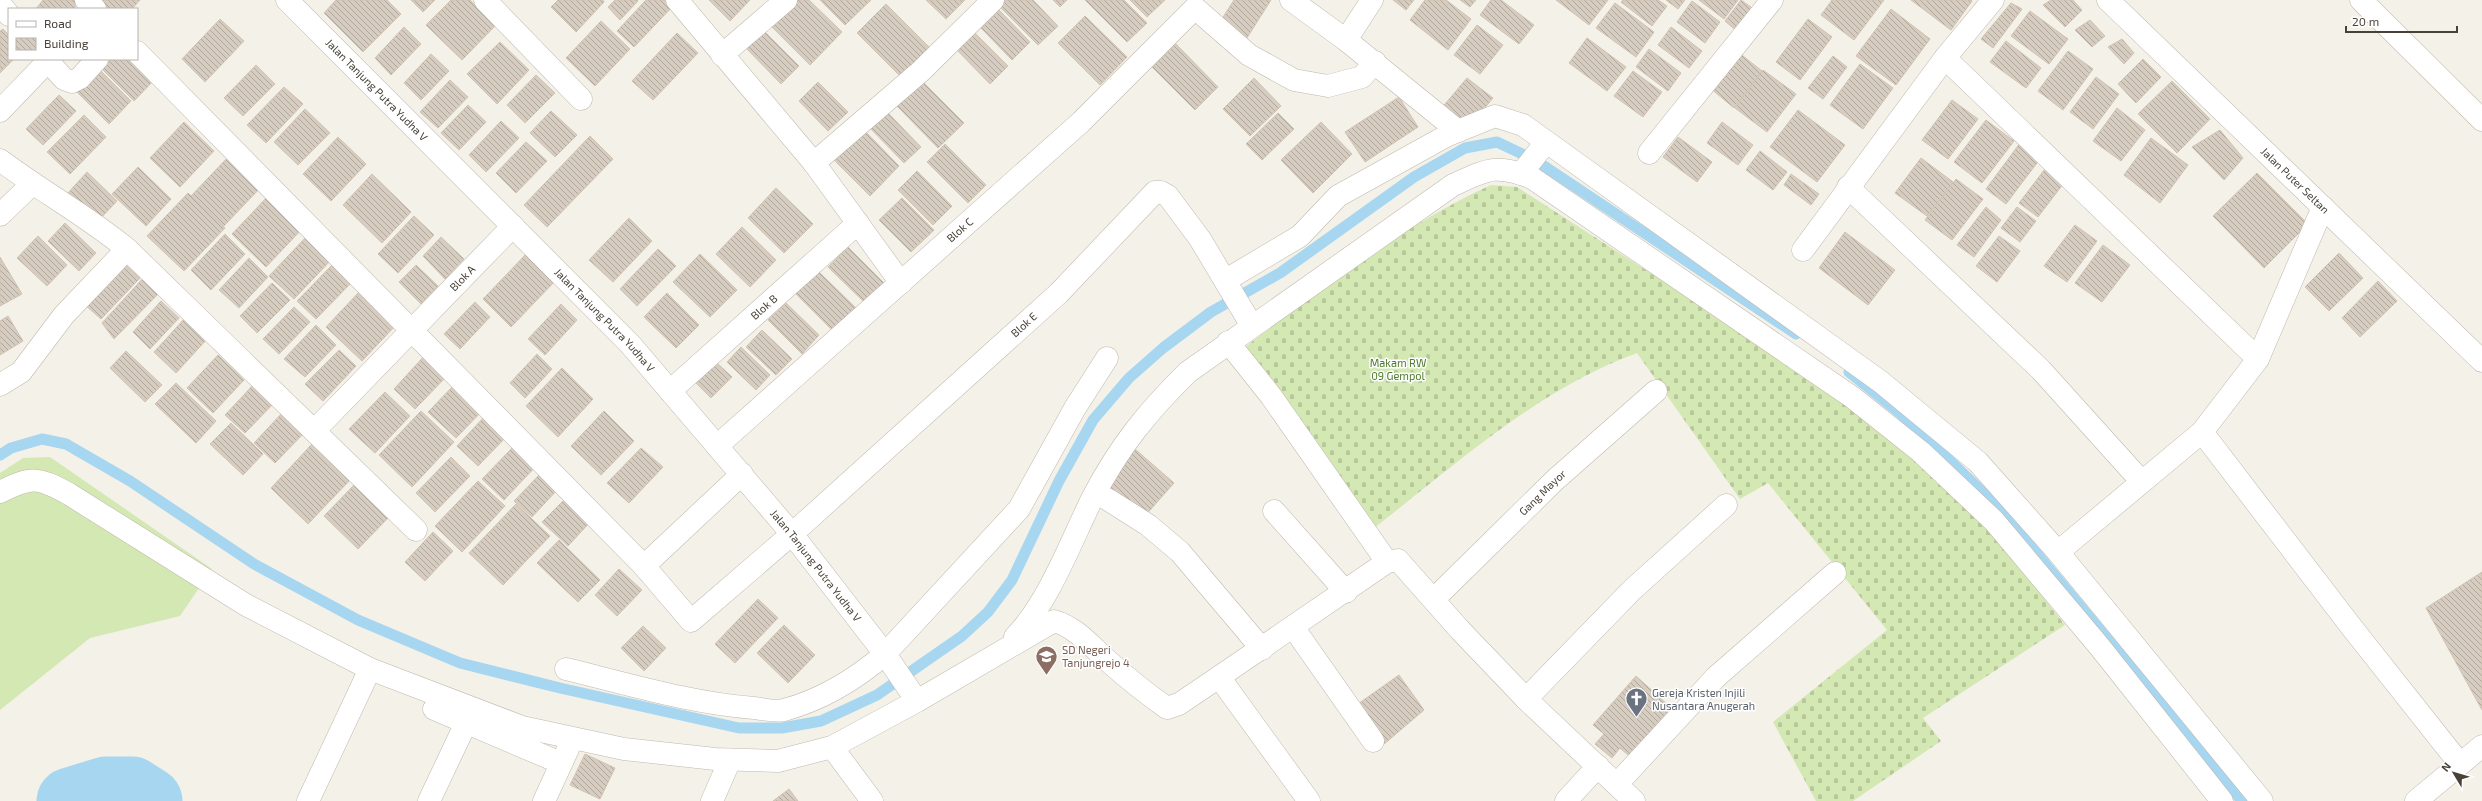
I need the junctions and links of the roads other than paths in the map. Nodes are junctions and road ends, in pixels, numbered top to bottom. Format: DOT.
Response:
graph roads {
  1 [pos="86,0"];
  2 [pos="287,0"];
  3 [pos="485,0"];
  4 [pos="677,0"];
  5 [pos="786,0"];
  6 [pos="993,0"];
  7 [pos="1291,0"];
  8 [pos="1372,0"];
  9 [pos="1772,0"];
  10 [pos="1993,0"];
  11 [pos="2108,0"];
  12 [pos="2361,0"];
  13 [pos="0,4"];
  14 [pos="94,8"];
  15 [pos="8,14"];
  16 [pos="1346,40"];
  17 [pos="138,53"];
  18 [pos="722,55"];
  19 [pos="1945,58"];
  20 [pos="47,60"];
  21 [pos="96,60"];
  22 [pos="1375,62"];
  23 [pos="582,99"];
  24 [pos="0,111"];
  25 [pos="2482,120"];
  26 [pos="1458,131"];
  27 [pos="1545,143"];
  28 [pos="1649,153"];
  29 [pos="0,160"];
  30 [pos="814,164"];
  31 [pos="1522,173"];
  32 [pos="32,184"];
  33 [pos="1848,187"];
  34 [pos="2323,207"];
  35 [pos="0,216"];
  36 [pos="858,223"];
  37 [pos="513,226"];
  38 [pos="127,249"];
  39 [pos="1803,250"];
  40 [pos="901,283"];
  41 [pos="1229,284"];
  42 [pos="1248,319"];
  43 [pos="411,329"];
  44 [pos="1228,342"];
  45 [pos="1107,358"];
  46 [pos="2258,359"];
  47 [pos="2482,362"];
  48 [pos="0,385"];
  49 [pos="670,391"];
  50 [pos="1656,391"];
  51 [pos="314,431"];
  52 [pos="2202,432"];
  53 [pos="717,446"];
  54 [pos="742,474"];
  55 [pos="2142,482"];
  56 [pos="0,492"];
  57 [pos="1107,499"];
  58 [pos="1726,505"];
  59 [pos="1274,511"];
  60 [pos="416,530"];
  61 [pos="792,534"];
  62 [pos="2058,552"];
  63 [pos="1387,562"];
  64 [pos="644,566"];
  65 [pos="1835,573"];
  66 [pos="1346,592"];
  67 [pos="1434,599"];
  68 [pos="1293,627"];
  69 [pos="1262,648"];
  70 [pos="998,654"];
  71 [pos="889,660"];
  72 [pos="566,669"];
  73 [pos="368,674"];
  74 [pos="1219,677"];
  75 [pos="915,697"];
  76 [pos="1526,699"];
  77 [pos="466,723"];
  78 [pos="573,739"];
  79 [pos="1373,740"];
  80 [pos="2482,746"];
  81 [pos="832,748"];
  82 [pos="730,760"];
  83 [pos="561,763"];
  84 [pos="2460,764"];
  85 [pos="1598,766"];
  86 [pos="1617,784"];
  87 [pos="308,801"];
  88 [pos="429,801"];
  89 [pos="544,801"];
  90 [pos="712,801"];
  91 [pos="872,801"];
  92 [pos="1309,801"];
  93 [pos="1566,801"];
  94 [pos="1634,801"];
  95 [pos="2222,801"];
  96 [pos="2262,801"];
  97 [pos="2416,801"];
  1 -- 14 [label="street"];
  2 -- 37 [label="street, Jalan Tanjung Putra Yudha V"];
  3 -- 23 [label="street"];
  4 -- 18 [label="street"];
  5 -- 18 [label="street"];
  6 -- 30 [label="street"];
  7 -- 16 [label="street"];
  8 -- 16 [label="street"];
  9 -- 28 [label="street"];
  10 -- 19 [label="street"];
  11 -- 34 [label="street, Jalan Puter Seltan"];
  12 -- 25 [label="street"];
  13 -- 15 [label="street"];
  16 -- 22 [label="street"];
  17 -- 43 [label="street"];
  18 -- 30 [label="street"];
  19 -- 33 [label="street"];
  19 -- 46 [label="street"];
  20 -- 21 [label="street"];
  20 -- 24 [label="street"];
  22 -- 26 [label="street"];
  22 -- 40 [label="street, Blok C"];
  26 -- 27 [label="street"];
  26 -- 41 [label="street"];
  27 -- 31 [label="street"];
  27 -- 62 [label="street"];
  29 -- 32 [label="street"];
  30 -- 36 [label="street"];
  31 -- 42 [label="street"];
  31 -- 95 [label="street"];
  32 -- 35 [label="street"];
  32 -- 38 [label="street"];
  33 -- 39 [label="street"];
  33 -- 55 [label="street"];
  34 -- 46 [label="street"];
  34 -- 47 [label="street, Jalan Puter Seltan"];
  36 -- 40 [label="street"];
  36 -- 49 [label="street, Blok B"];
  37 -- 43 [label="street, Blok A"];
  37 -- 49 [label="street, Jalan Tanjung Putra Yudha V"];
  38 -- 48 [label="street"];
  38 -- 51 [label="street"];
  40 -- 53 [label="street, Blok C"];
  41 -- 42 [label="street"];
  41 -- 61 [label="street, Blok E"];
  42 -- 44 [label="street"];
  43 -- 51 [label="street, Blok A"];
  43 -- 64 [label="street"];
  44 -- 63 [label="street"];
  44 -- 70 [label="street"];
  45 -- 71 [label="street"];
  46 -- 52 [label="street"];
  49 -- 53 [label="street, Jalan Tanjung Putra Yudha V"];
  50 -- 67 [label="street, Gang Mayor"];
  51 -- 60 [label="street"];
  52 -- 55 [label="street"];
  52 -- 84 [label="street"];
  53 -- 54 [label="street, Jalan Tanjung Putra Yudha V"];
  54 -- 61 [label="street, Jalan Tanjung Putra Yudha V"];
  54 -- 64 [label="street"];
  55 -- 62 [label="street"];
  56 -- 73 [label="street"];
  57 -- 69 [label="street"];
  58 -- 76 [label="street"];
  59 -- 66 [label="street"];
  61 -- 64 [label="street"];
  61 -- 71 [label="street, Jalan Tanjung Putra Yudha V"];
  62 -- 96 [label="street"];
  63 -- 66 [label="street"];
  63 -- 67 [label="street"];
  65 -- 86 [label="street"];
  66 -- 68 [label="street"];
  67 -- 76 [label="street"];
  68 -- 69 [label="street"];
  68 -- 79 [label="street"];
  69 -- 74 [label="street"];
  70 -- 74 [label="street"];
  70 -- 75 [label="street"];
  71 -- 72 [label="street"];
  71 -- 75 [label="street, Jalan Tanjung Putra Yudha V"];
  73 -- 77 [label="street"];
  73 -- 78 [label="street"];
  73 -- 87 [label="street"];
  74 -- 92 [label="street"];
  75 -- 81 [label="street"];
  76 -- 85 [label="street"];
  77 -- 83 [label="street"];
  77 -- 88 [label="street"];
  78 -- 82 [label="street"];
  78 -- 83 [label="street"];
  80 -- 84 [label="street"];
  81 -- 82 [label="street"];
  81 -- 91 [label="street"];
  82 -- 90 [label="street"];
  83 -- 89 [label="street"];
  84 -- 97 [label="street"];
  85 -- 86 [label="street"];
  85 -- 93 [label="street"];
  86 -- 94 [label="street"];
}
